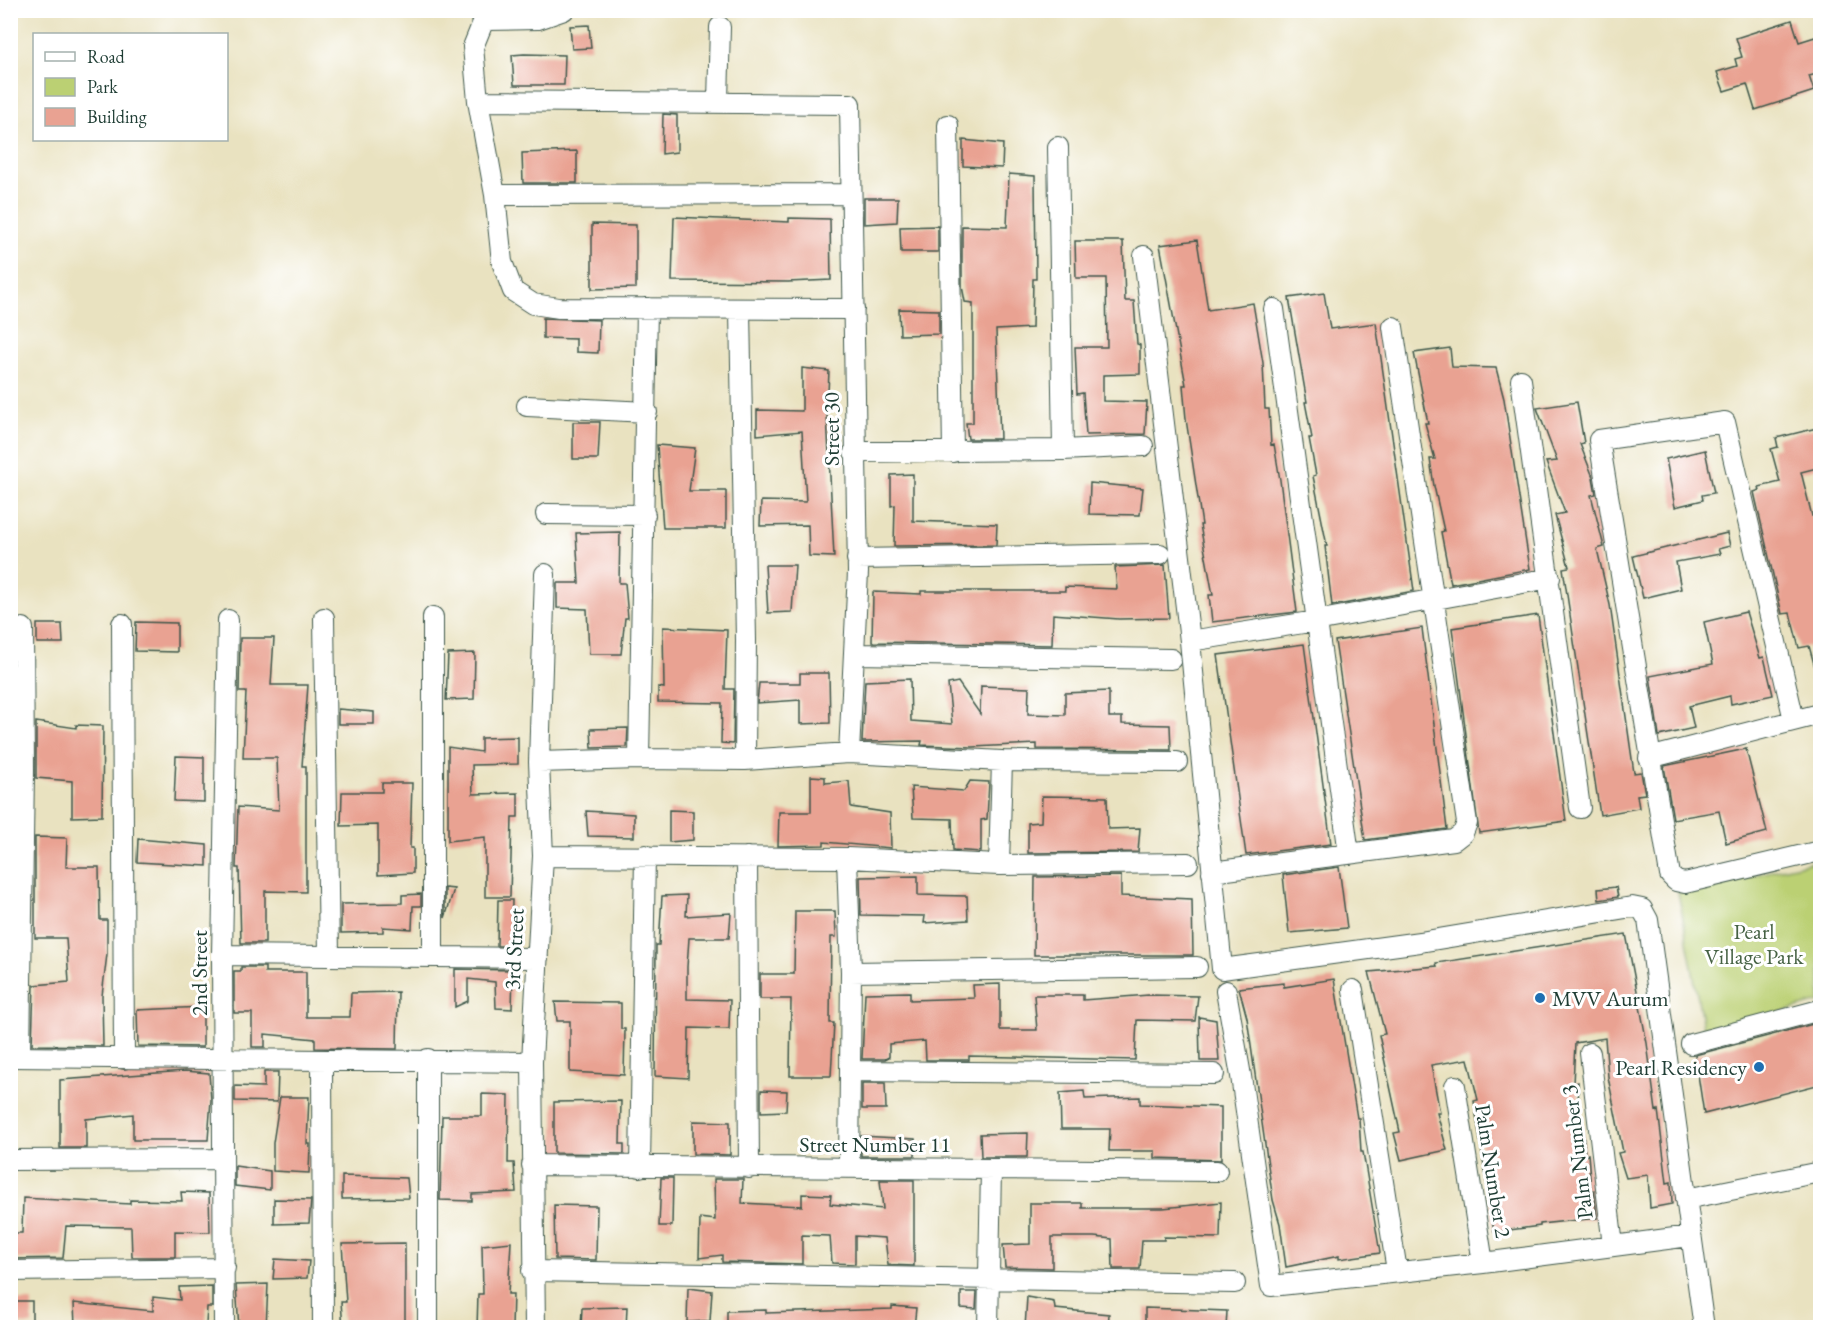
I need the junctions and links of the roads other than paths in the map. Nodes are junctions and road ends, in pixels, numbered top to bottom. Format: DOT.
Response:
graph roads {
  1 [pos="564,10"];
  2 [pos="487,15"];
  3 [pos="720,27"];
  4 [pos="478,101"];
  5 [pos="718,101"];
  6 [pos="948,125"];
  7 [pos="1058,147"];
  8 [pos="851,194"];
  9 [pos="495,195"];
  10 [pos="1144,256"];
  11 [pos="647,308"];
  12 [pos="854,309"];
  13 [pos="1274,309"];
  14 [pos="740,310"];
  15 [pos="1393,327"];
  16 [pos="1521,380"];
  17 [pos="527,406"];
  18 [pos="647,412"];
  19 [pos="1143,446"];
  20 [pos="1063,450"];
  21 [pos="854,452"];
  22 [pos="953,452"];
  23 [pos="546,514"];
  24 [pos="645,515"];
  25 [pos="1160,554"];
  26 [pos="857,560"];
  27 [pos="545,574"];
  28 [pos="1550,578"];
  29 [pos="1433,599"];
  30 [pos="433,616"];
  31 [pos="324,618"];
  32 [pos="228,620"];
  33 [pos="1316,621"];
  34 [pos="122,624"];
  35 [pos="23,628"];
  36 [pos="1190,641"];
  37 [pos="855,654"];
  38 [pos="1171,658"];
  39 [pos="1821,714"];
  40 [pos="1794,720"];
  41 [pos="849,753"];
  42 [pos="1649,758"];
  43 [pos="639,759"];
  44 [pos="745,760"];
  45 [pos="1002,761"];
  46 [pos="539,762"];
  47 [pos="1177,762"];
  48 [pos="1580,808"];
  49 [pos="1821,851"];
  50 [pos="1349,854"];
  51 [pos="645,855"];
  52 [pos="543,856"];
  53 [pos="747,857"];
  54 [pos="847,858"];
  55 [pos="1188,863"];
  56 [pos="999,865"];
  57 [pos="1212,872"];
  58 [pos="222,955"];
  59 [pos="329,956"];
  60 [pos="433,957"];
  61 [pos="538,958"];
  62 [pos="1197,967"];
  63 [pos="852,972"];
  64 [pos="1353,990"];
  65 [pos="1226,991"];
  66 [pos="1821,1010"];
  67 [pos="1690,1044"];
  68 [pos="1590,1053"];
  69 [pos="15,1057"];
  70 [pos="223,1058"];
  71 [pos="124,1059"];
  72 [pos="428,1059"];
  73 [pos="322,1060"];
  74 [pos="532,1062"];
  75 [pos="852,1071"];
  76 [pos="1214,1074"];
  77 [pos="1455,1086"];
  78 [pos="223,1159"];
  79 [pos="10,1160"];
  80 [pos="532,1165"];
  81 [pos="640,1167"];
  82 [pos="749,1168"];
  83 [pos="849,1168"];
  84 [pos="991,1169"];
  85 [pos="1217,1170"];
  86 [pos="1821,1172"];
  87 [pos="1686,1198"];
  88 [pos="1690,1236"];
  89 [pos="1613,1246"];
  90 [pos="1483,1263"];
  91 [pos="225,1268"];
  92 [pos="10,1271"];
  93 [pos="532,1271"];
  94 [pos="1397,1271"];
  95 [pos="989,1280"];
  96 [pos="1235,1283"];
  97 [pos="224,1328"];
  98 [pos="323,1328"];
  99 [pos="428,1328"];
  100 [pos="535,1328"];
  101 [pos="988,1328"];
  102 [pos="1704,1328"];
  1 -- 2 [label="street"];
  2 -- 4 [label="street"];
  3 -- 5 [label="street"];
  4 -- 5 [label="street"];
  4 -- 9 [label="street"];
  5 -- 8 [label="street, Street 30"];
  6 -- 22 [label="street"];
  7 -- 20 [label="street"];
  8 -- 9 [label="street"];
  8 -- 12 [label="street, Street 30"];
  9 -- 11 [label="street"];
  10 -- 36 [label="street"];
  11 -- 14 [label="street"];
  11 -- 18 [label="street"];
  12 -- 14 [label="street"];
  12 -- 21 [label="street, Street 30"];
  13 -- 33 [label="street"];
  14 -- 44 [label="street"];
  15 -- 29 [label="street"];
  16 -- 28 [label="street"];
  17 -- 18 [label="street"];
  18 -- 24 [label="street"];
  19 -- 20 [label="street"];
  20 -- 22 [label="street"];
  21 -- 22 [label="street"];
  21 -- 26 [label="street, Street 30"];
  23 -- 24 [label="street"];
  24 -- 43 [label="street"];
  25 -- 26 [label="street"];
  26 -- 37 [label="street, Street 30"];
  27 -- 46 [label="street, 3rd Street"];
  28 -- 29 [label="street"];
  28 -- 48 [label="street"];
  29 -- 33 [label="street"];
  29 -- 50 [label="street"];
  30 -- 60 [label="street"];
  31 -- 59 [label="street"];
  32 -- 58 [label="street, 2nd Street"];
  33 -- 36 [label="street"];
  33 -- 50 [label="street"];
  34 -- 71 [label="street"];
  35 -- 69 [label="street"];
  36 -- 57 [label="street"];
  37 -- 38 [label="street"];
  37 -- 41 [label="street, Street 30"];
  39 -- 40 [label="street"];
  40 -- 42 [label="street"];
  40 -- 42 [label="street"];
  41 -- 44 [label="street"];
  41 -- 45 [label="street"];
  42 -- 49 [label="street"];
  43 -- 44 [label="street"];
  43 -- 46 [label="street"];
  45 -- 47 [label="street"];
  45 -- 56 [label="street"];
  46 -- 52 [label="street, 3rd Street"];
  50 -- 57 [label="street"];
  51 -- 52 [label="street"];
  51 -- 53 [label="street"];
  51 -- 81 [label="street"];
  52 -- 61 [label="street, 3rd Street"];
  53 -- 54 [label="street"];
  53 -- 82 [label="street"];
  54 -- 56 [label="street"];
  54 -- 63 [label="street"];
  55 -- 56 [label="street"];
  57 -- 87 [label="street"];
  58 -- 59 [label="street"];
  58 -- 70 [label="street, 2nd Street"];
  59 -- 60 [label="street"];
  60 -- 61 [label="street"];
  61 -- 74 [label="street, 3rd Street"];
  62 -- 63 [label="street"];
  63 -- 75 [label="street"];
  64 -- 94 [label="street"];
  65 -- 94 [label="street"];
  66 -- 67 [label="street"];
  68 -- 89 [label="street, Palm Number 3"];
  69 -- 71 [label="street"];
  70 -- 71 [label="street"];
  70 -- 73 [label="street"];
  70 -- 78 [label="street, 2nd Street"];
  72 -- 73 [label="street"];
  72 -- 74 [label="street"];
  72 -- 99 [label="street"];
  73 -- 98 [label="street"];
  74 -- 80 [label="street, 3rd Street"];
  75 -- 76 [label="street"];
  75 -- 83 [label="street"];
  77 -- 90 [label="street, Palm Number 2"];
  78 -- 79 [label="street"];
  78 -- 91 [label="street, 2nd Street"];
  80 -- 81 [label="street, Street Number 11"];
  80 -- 93 [label="street, 3rd Street"];
  81 -- 82 [label="street, Street Number 11"];
  82 -- 83 [label="street, Street Number 11"];
  83 -- 84 [label="street, Street Number 11"];
  84 -- 85 [label="street, Street Number 11"];
  84 -- 95 [label="street"];
  86 -- 87 [label="street"];
  87 -- 88 [label="street"];
  88 -- 89 [label="street"];
  88 -- 102 [label="street"];
  89 -- 90 [label="street"];
  90 -- 94 [label="street"];
  91 -- 92 [label="street"];
  91 -- 97 [label="street, 2nd Street"];
  93 -- 95 [label="street"];
  93 -- 100 [label="street, 3rd Street"];
  95 -- 96 [label="street"];
  95 -- 101 [label="street"];
}
